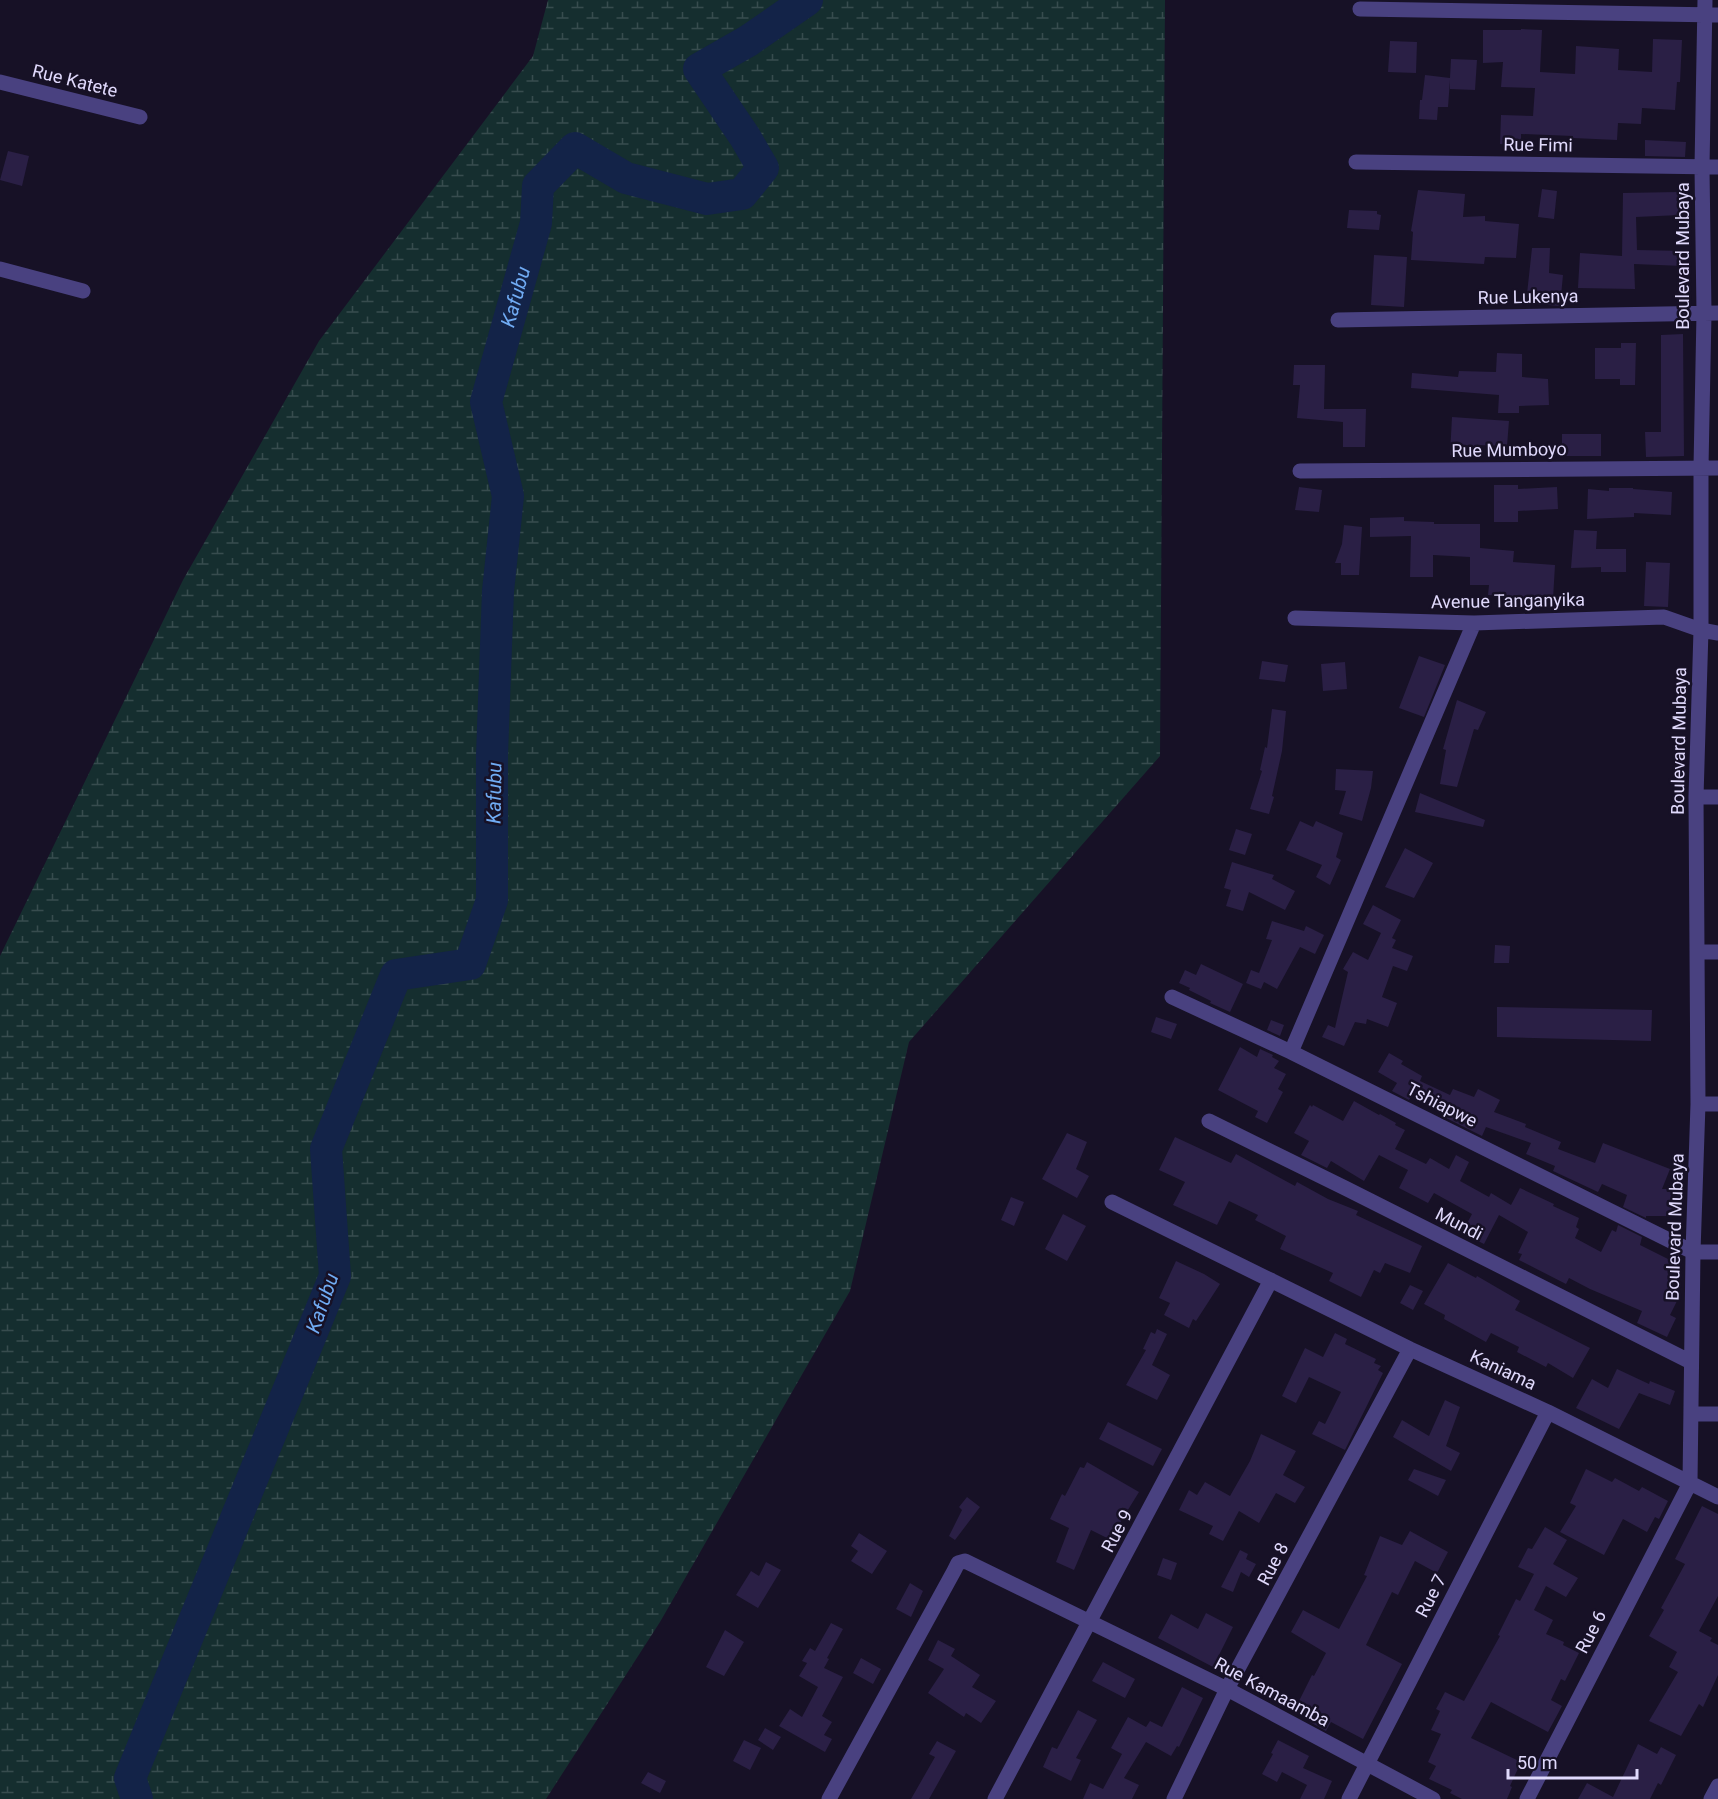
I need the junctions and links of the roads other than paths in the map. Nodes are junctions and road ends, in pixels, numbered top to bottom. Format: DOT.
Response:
graph roads {
  1 [pos="1360,9"];
  2 [pos="1709,10"];
  3 [pos="0,82"];
  4 [pos="140,117"];
  5 [pos="1356,162"];
  6 [pos="1702,167"];
  7 [pos="1718,167"];
  8 [pos="0,269"];
  9 [pos="83,291"];
  10 [pos="1711,313"];
  11 [pos="1338,320"];
  12 [pos="1701,467"];
  13 [pos="1718,468"];
  14 [pos="1300,471"];
  15 [pos="1295,618"];
  16 [pos="1474,623"];
  17 [pos="1701,630"];
  18 [pos="1718,633"];
  19 [pos="1696,797"];
  20 [pos="1718,797"];
  21 [pos="1697,952"];
  22 [pos="1718,952"];
  23 [pos="1172,997"];
  24 [pos="1291,1052"];
  25 [pos="1698,1104"];
  26 [pos="1718,1104"];
  27 [pos="1209,1121"];
  28 [pos="1112,1202"];
  29 [pos="1693,1252"];
  30 [pos="1718,1252"];
  31 [pos="1271,1280"];
  32 [pos="1410,1349"];
  33 [pos="1690,1362"];
  34 [pos="1548,1412"];
  35 [pos="1692,1414"];
  36 [pos="1718,1414"];
  37 [pos="1690,1483"];
  38 [pos="1718,1497"];
  39 [pos="1090,1622"];
  40 [pos="1227,1689"];
  41 [pos="1366,1765"];
  42 [pos="1718,1786"];
  43 [pos="829,1799"];
  44 [pos="995,1799"];
  45 [pos="1174,1799"];
  46 [pos="1348,1799"];
  47 [pos="1433,1799"];
  48 [pos="1527,1799"];
  49 [pos="1711,1799"];
  1 -- 2 [label="street"];
  2 -- 6 [label="street, Boulevard Mubaya"];
  3 -- 4 [label="street, Rue Katete"];
  5 -- 6 [label="street, Rue Fimi"];
  6 -- 7 [label="street, Rue Fimi"];
  6 -- 10 [label="street, Boulevard Mubaya"];
  8 -- 9 [label="street"];
  10 -- 11 [label="street, Rue Lukenya"];
  10 -- 12 [label="street, Boulevard Mubaya"];
  12 -- 13 [label="street, Rue Mumboyo"];
  12 -- 14 [label="street, Rue Mumboyo"];
  12 -- 17 [label="street, Boulevard Mubaya"];
  15 -- 16 [label="street, Avenue Tanganyika"];
  16 -- 17 [label="street, Avenue Tanganyika"];
  16 -- 24 [label="street"];
  17 -- 18 [label="street, Avenue Tanganyika"];
  17 -- 19 [label="street, Boulevard Mubaya"];
  19 -- 20 [label="street"];
  19 -- 21 [label="street, Boulevard Mubaya"];
  21 -- 22 [label="street"];
  21 -- 25 [label="street, Boulevard Mubaya"];
  23 -- 24 [label="street, Tshiapwe"];
  24 -- 29 [label="street, Tshiapwe"];
  25 -- 26 [label="street"];
  25 -- 29 [label="street, Boulevard Mubaya"];
  27 -- 33 [label="street, Mundi"];
  28 -- 31 [label="street, Kaniama"];
  29 -- 30 [label="street"];
  29 -- 33 [label="street, Boulevard Mubaya"];
  31 -- 32 [label="street, Kaniama"];
  31 -- 39 [label="street, Rue 9"];
  32 -- 34 [label="street, Kaniama"];
  32 -- 40 [label="street, Rue 8"];
  33 -- 35 [label="street, Boulevard Mubaya"];
  34 -- 37 [label="street, Kaniama"];
  34 -- 41 [label="street, Rue 7"];
  35 -- 36 [label="street"];
  35 -- 37 [label="street, Boulevard Mubaya"];
  37 -- 38 [label="street, Kaniama"];
  37 -- 48 [label="street, Rue 6"];
  39 -- 40 [label="street, Rue Kamaamba"];
  39 -- 43 [label="street, Rue Kamaamba"];
  39 -- 44 [label="street, Rue 9"];
  40 -- 41 [label="street, Rue Kamaamba"];
  40 -- 45 [label="street, Rue 8"];
  41 -- 46 [label="street, Rue 7"];
  41 -- 47 [label="street, Rue Kamaamba"];
  42 -- 49 [label="street"];
}
